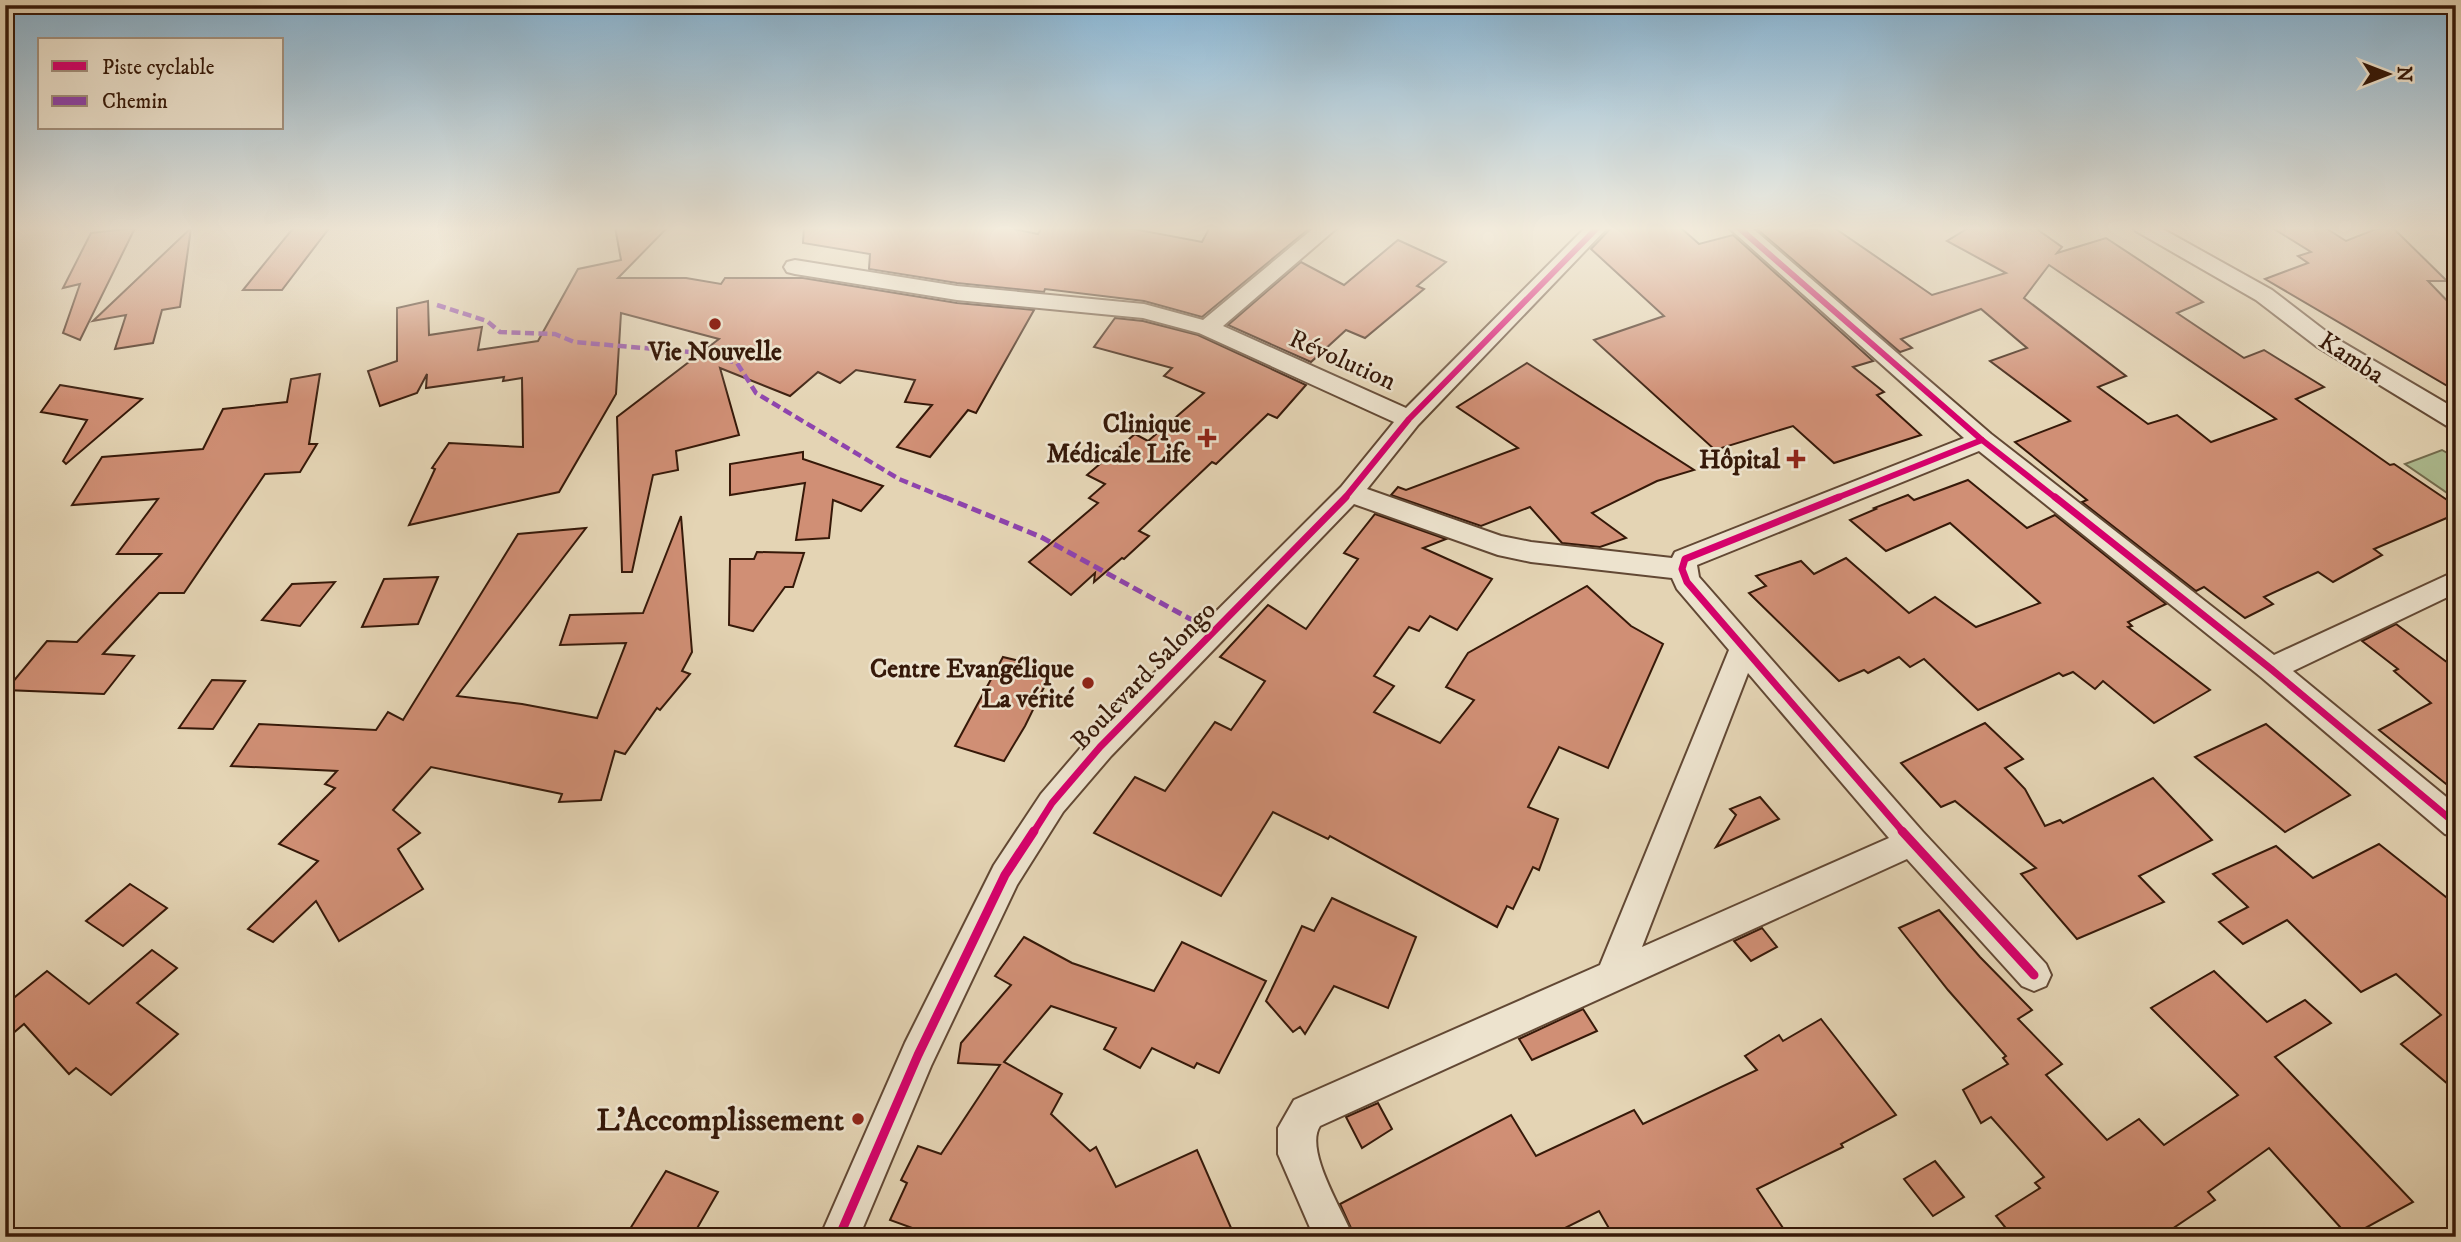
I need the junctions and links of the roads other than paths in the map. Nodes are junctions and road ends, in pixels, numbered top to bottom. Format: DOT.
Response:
graph roads {
  1 [pos="907,285"];
  2 [pos="1259,285"];
  3 [pos="1541,285"];
  4 [pos="1805,285"];
  5 [pos="2246,285"];
  6 [pos="1207,328"];
  7 [pos="1409,419"];
  8 [pos="2456,420"];
  9 [pos="1983,440"];
  10 [pos="1350,493"];
  11 [pos="1682,569"];
  12 [pos="2456,581"];
  13 [pos="1744,647"];
  14 [pos="2271,669"];
  15 [pos="2456,824"];
  16 [pos="1912,842"];
  17 [pos="2035,975"];
  18 [pos="1613,976"];
  19 [pos="839,1237"];
  20 [pos="1334,1237"];
  1 -- 6 [label="street, Révolution"];
  2 -- 6 [label="street"];
  3 -- 7 [label="street, Boulevard Salongo"];
  4 -- 9 [label="street"];
  5 -- 8 [label="street, Kamba"];
  6 -- 7 [label="street, Révolution"];
  7 -- 10 [label="street, Boulevard Salongo"];
  9 -- 11 [label="street"];
  9 -- 14 [label="street"];
  10 -- 11 [label="street"];
  10 -- 19 [label="street, Boulevard Salongo"];
  11 -- 13 [label="street"];
  12 -- 14 [label="street"];
  13 -- 16 [label="street"];
  13 -- 18 [label="street"];
  14 -- 15 [label="street"];
  16 -- 17 [label="street"];
  16 -- 18 [label="street"];
  18 -- 20 [label="street"];
}
